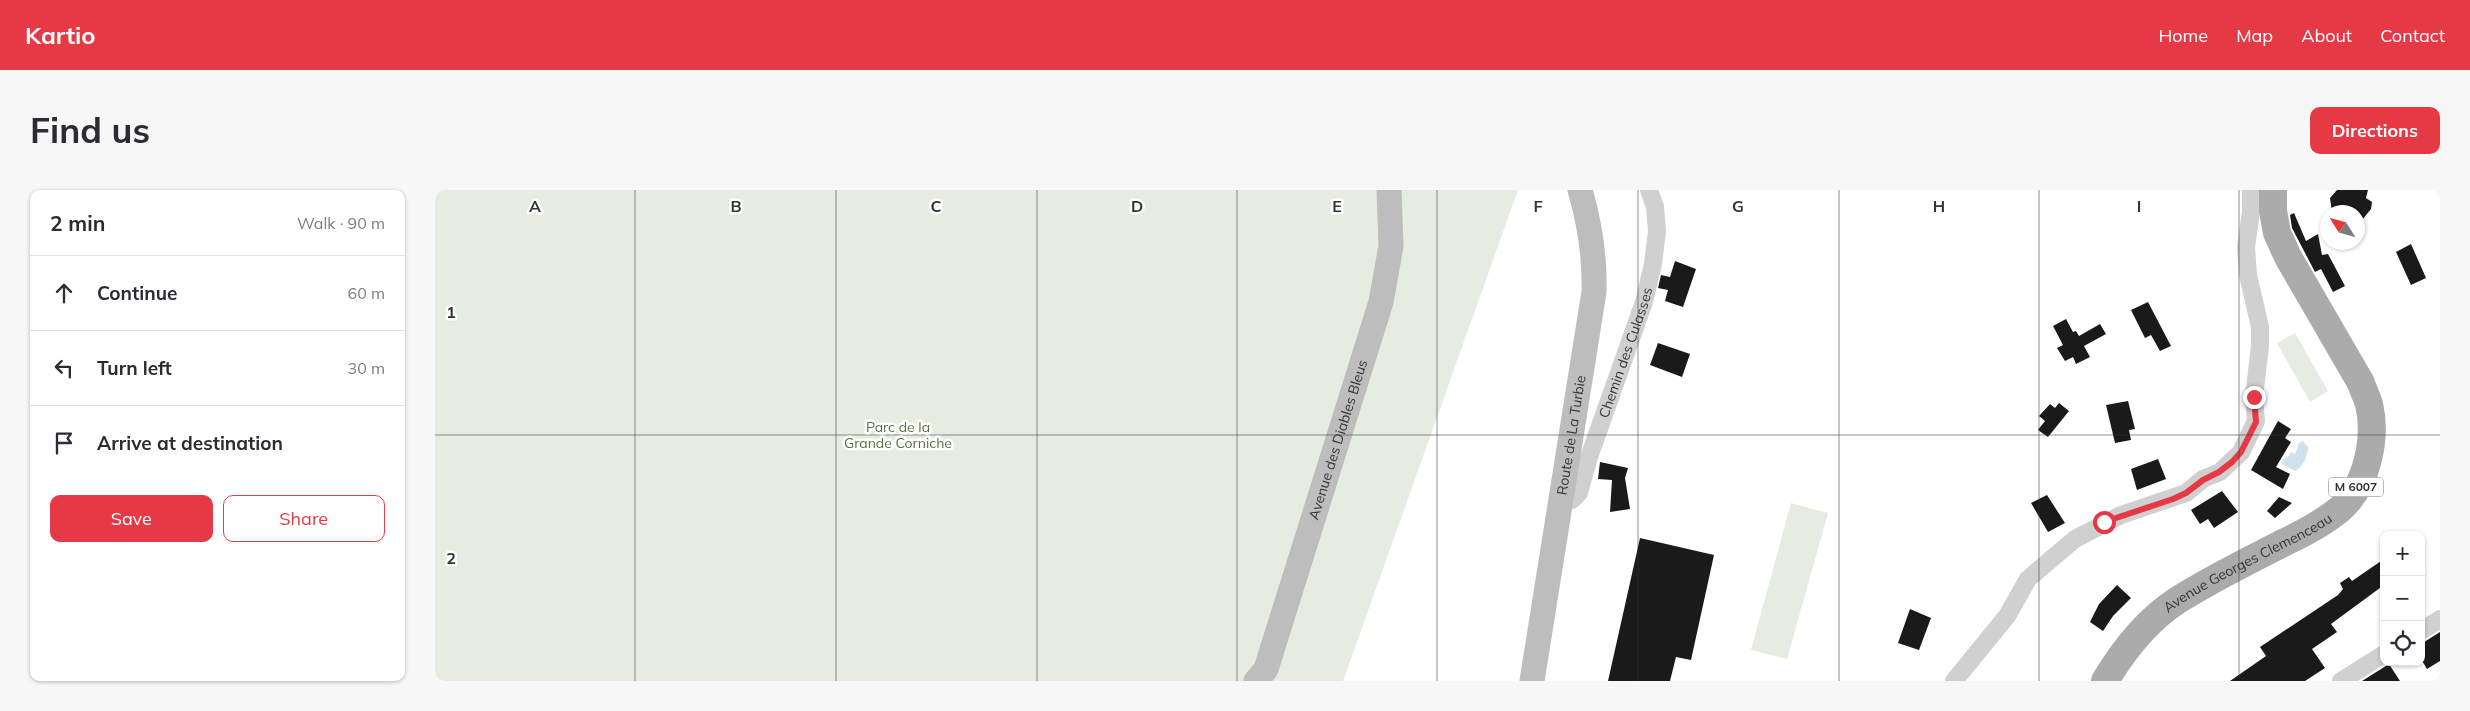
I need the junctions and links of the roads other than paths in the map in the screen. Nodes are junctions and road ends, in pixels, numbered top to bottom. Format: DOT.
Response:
graph roads {
  1 [pos="1389,190"];
  2 [pos="1580,190"];
  3 [pos="1649,190"];
  4 [pos="2251,190"];
  5 [pos="2273,190"];
  6 [pos="1561,500"];
  7 [pos="2440,619"];
  8 [pos="2425,628"];
  9 [pos="2380,657"];
  10 [pos="1256,681"];
  11 [pos="1532,681"];
  12 [pos="1954,681"];
  13 [pos="2105,681"];
  14 [pos="2341,681"];
  1 -- 10 [label="main road, Avenue des Diables Bleus"];
  2 -- 6 [label="main road, Route de La Turbie"];
  3 -- 6 [label="street, Chemin des Culasses"];
  4 -- 12 [label="street"];
  5 -- 13 [label="main road, Avenue Georges Clemenceau / M 6007"];
  6 -- 11 [label="main road, Route de La Turbie"];
  7 -- 8 [label="street"];
  9 -- 14 [label="street"];
}
